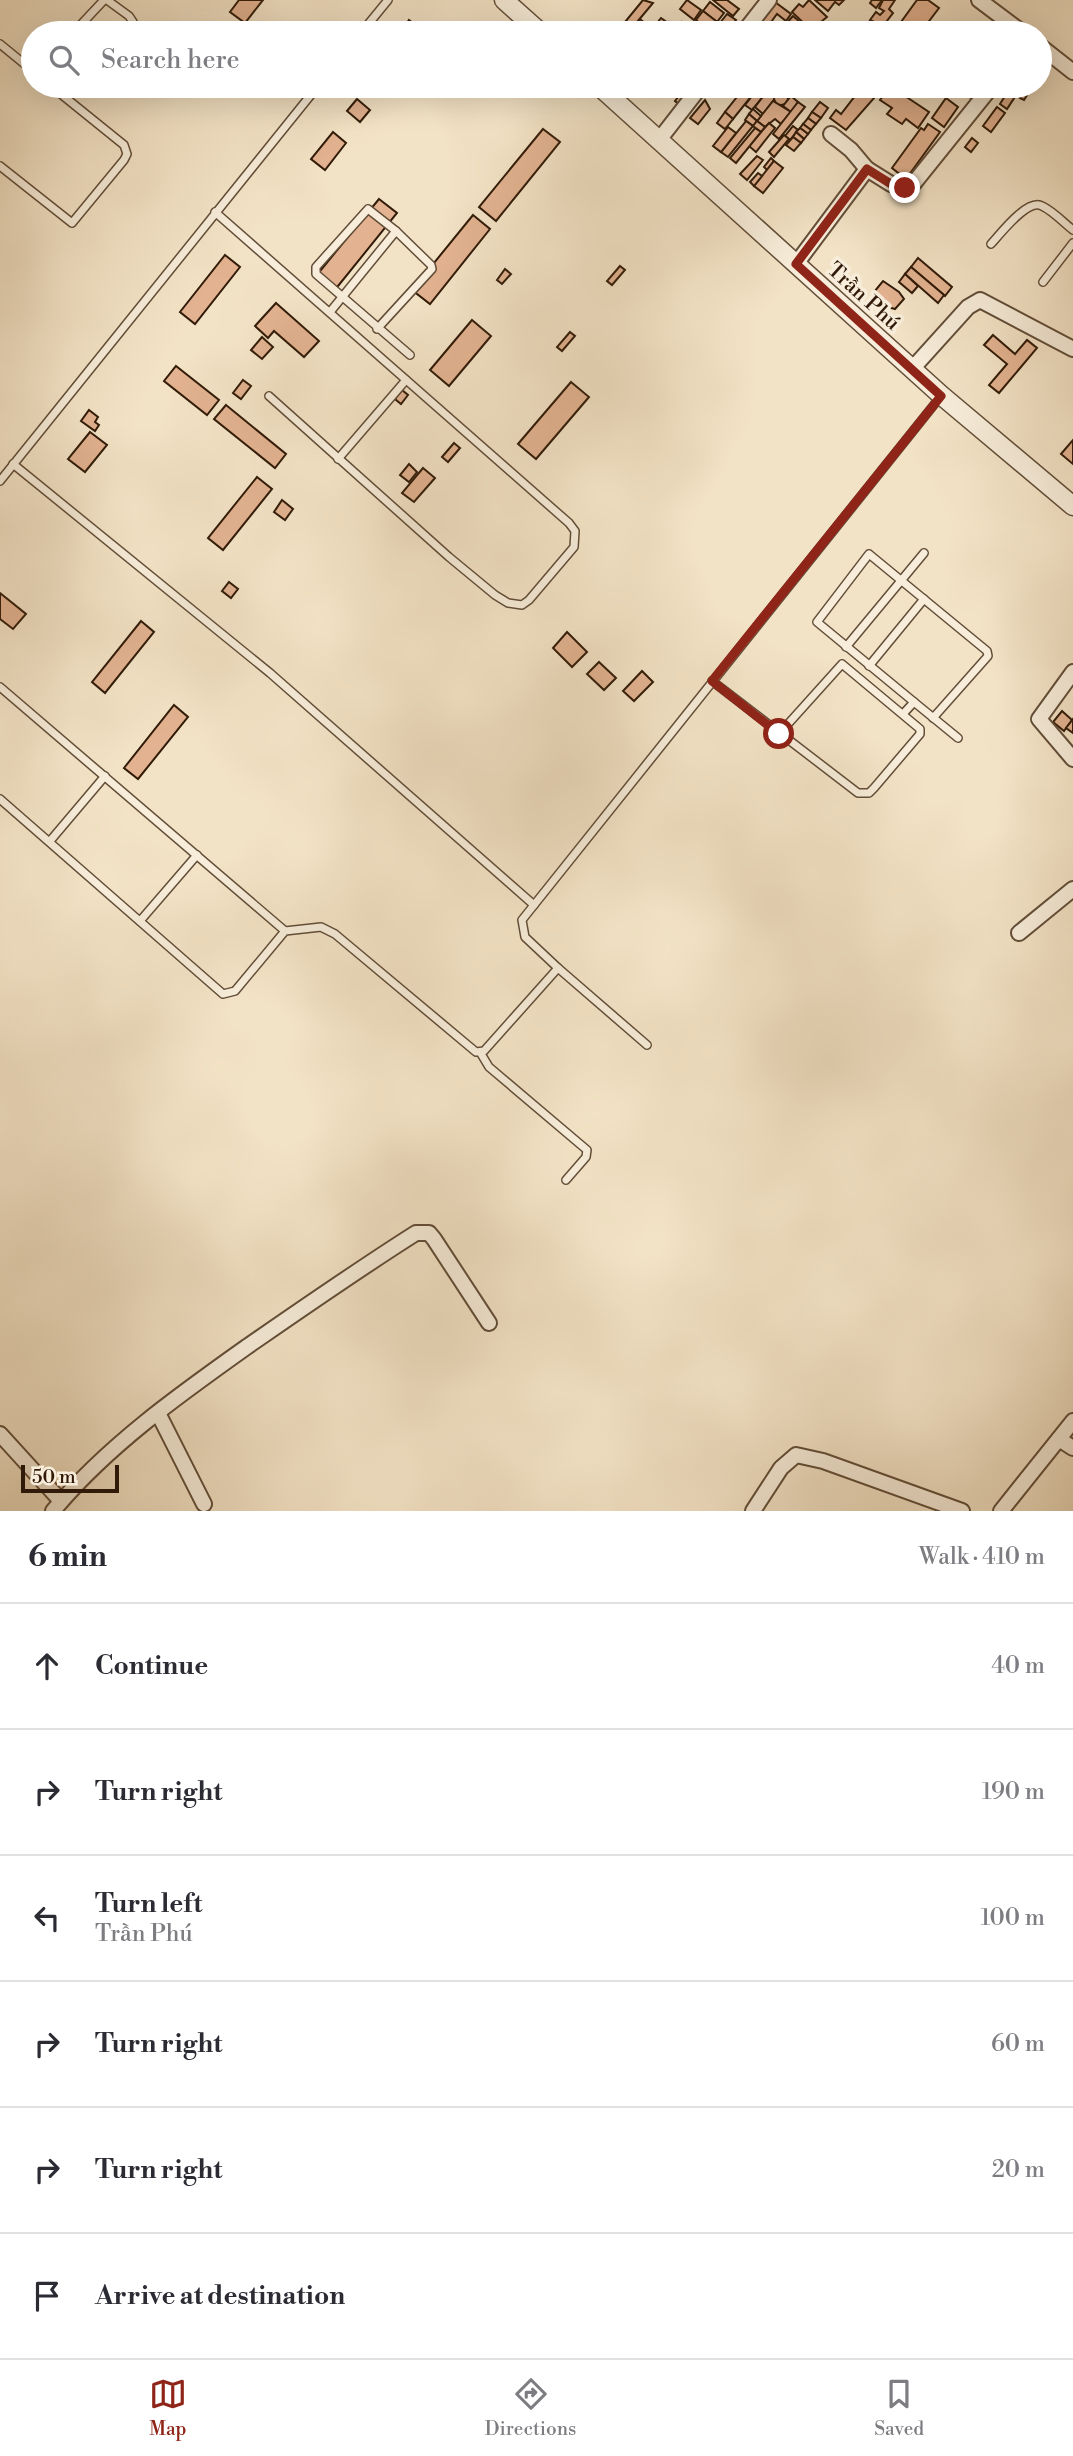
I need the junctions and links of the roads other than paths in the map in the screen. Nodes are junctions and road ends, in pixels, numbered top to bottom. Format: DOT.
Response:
graph roads {
  1 [pos="106,0"];
  2 [pos="388,0"];
  3 [pos="504,0"];
  4 [pos="769,0"];
  5 [pos="980,0"];
  6 [pos="85,21"];
  7 [pos="132,21"];
  8 [pos="370,21"];
  9 [pos="528,21"];
  10 [pos="752,21"];
  11 [pos="1007,21"];
  12 [pos="0,44"];
  13 [pos="1052,55"];
  14 [pos="21,61"];
  15 [pos="1073,72"];
  16 [pos="67,98"];
  17 [pos="308,98"];
  18 [pos="612,98"];
  19 [pos="692,98"];
  20 [pos="982,98"];
  21 [pos="831,134"];
  22 [pos="659,140"];
  23 [pos="0,166"];
  24 [pos="867,169"];
  25 [pos="215,212"];
  26 [pos="1073,230"];
  27 [pos="396,231"];
  28 [pos="1073,243"];
  29 [pos="991,244"];
  30 [pos="796,264"];
  31 [pos="1043,282"];
  32 [pos="342,297"];
  33 [pos="330,312"];
  34 [pos="377,329"];
  35 [pos="1073,349"];
  36 [pos="410,355"];
  37 [pos="912,369"];
  38 [pos="406,380"];
  39 [pos="270,396"];
  40 [pos="941,396"];
  41 [pos="338,459"];
  42 [pos="13,464"];
  43 [pos="0,481"];
  44 [pos="1073,506"];
  45 [pos="924,553"];
  46 [pos="901,580"];
  47 [pos="924,599"];
  48 [pos="846,648"];
  49 [pos="856,655"];
  50 [pos="846,666"];
  51 [pos="869,666"];
  52 [pos="1073,672"];
  53 [pos="885,679"];
  54 [pos="712,681"];
  55 [pos="0,687"];
  56 [pos="875,690"];
  57 [pos="914,702"];
  58 [pos="903,714"];
  59 [pos="933,718"];
  60 [pos="779,734"];
  61 [pos="958,738"];
  62 [pos="1073,759"];
  63 [pos="105,775"];
  64 [pos="0,799"];
  65 [pos="50,841"];
  66 [pos="197,855"];
  67 [pos="1073,889"];
  68 [pos="534,905"];
  69 [pos="140,921"];
  70 [pos="285,931"];
  71 [pos="1019,933"];
  72 [pos="558,968"];
  73 [pos="647,1045"];
  74 [pos="480,1052"];
  75 [pos="566,1180"];
  76 [pos="489,1323"];
  77 [pos="158,1413"];
  78 [pos="1073,1421"];
  79 [pos="0,1434"];
  80 [pos="1059,1439"];
  81 [pos="1073,1448"];
  82 [pos="204,1504"];
  83 [pos="57,1506"];
  84 [pos="752,1511"];
  85 [pos="962,1511"];
  86 [pos="1001,1511"];
  1 -- 6 [label="lane"];
  1 -- 7 [label="lane"];
  2 -- 8 [label="lane"];
  3 -- 9 [label="street"];
  4 -- 10 [label="street"];
  5 -- 11 [label="street"];
  12 -- 14 [label="lane"];
  13 -- 15 [label="street"];
  16 -- 23 [label="lane"];
  17 -- 25 [label="lane"];
  18 -- 22 [label="street, Trần Phú"];
  19 -- 22 [label="street"];
  20 -- 24 [label="street"];
  21 -- 24 [label="street"];
  22 -- 30 [label="street, Trần Phú"];
  24 -- 30 [label="street"];
  25 -- 33 [label="lane"];
  25 -- 42 [label="lane"];
  26 -- 29 [label="lane"];
  27 -- 32 [label="lane"];
  27 -- 32 [label="lane"];
  27 -- 34 [label="lane"];
  28 -- 31 [label="lane"];
  30 -- 37 [label="street, Trần Phú"];
  32 -- 33 [label="lane"];
  32 -- 34 [label="lane"];
  33 -- 38 [label="lane"];
  34 -- 36 [label="lane"];
  35 -- 37 [label="street"];
  37 -- 40 [label="street, Trần Phú"];
  38 -- 41 [label="lane"];
  38 -- 41 [label="lane"];
  39 -- 41 [label="lane"];
  40 -- 44 [label="street, Trần Phú"];
  40 -- 54 [label="lane"];
  42 -- 43 [label="lane"];
  42 -- 68 [label="lane"];
  45 -- 46 [label="lane"];
  46 -- 47 [label="lane"];
  46 -- 48 [label="lane"];
  46 -- 48 [label="lane"];
  47 -- 51 [label="lane"];
  47 -- 59 [label="lane"];
  48 -- 49 [label="lane"];
  49 -- 50 [label="lane"];
  49 -- 51 [label="lane"];
  50 -- 56 [label="lane"];
  50 -- 60 [label="lane"];
  51 -- 53 [label="lane"];
  52 -- 62 [label="street"];
  53 -- 56 [label="lane"];
  53 -- 57 [label="lane"];
  54 -- 60 [label="lane"];
  54 -- 68 [label="lane"];
  55 -- 63 [label="lane"];
  56 -- 58 [label="lane"];
  57 -- 58 [label="lane"];
  57 -- 59 [label="lane"];
  58 -- 60 [label="lane"];
  59 -- 61 [label="lane"];
  63 -- 65 [label="lane"];
  63 -- 66 [label="lane"];
  64 -- 65 [label="lane"];
  65 -- 69 [label="lane"];
  66 -- 69 [label="lane"];
  66 -- 70 [label="lane"];
  67 -- 71 [label="street"];
  68 -- 72 [label="lane"];
  69 -- 70 [label="lane"];
  70 -- 74 [label="lane"];
  72 -- 73 [label="lane"];
  72 -- 74 [label="lane"];
  74 -- 75 [label="lane"];
  76 -- 77 [label="street"];
  77 -- 82 [label="street"];
  77 -- 83 [label="street"];
  78 -- 80 [label="street"];
  79 -- 83 [label="street"];
  80 -- 81 [label="street"];
  80 -- 86 [label="street"];
  84 -- 85 [label="street"];
}
